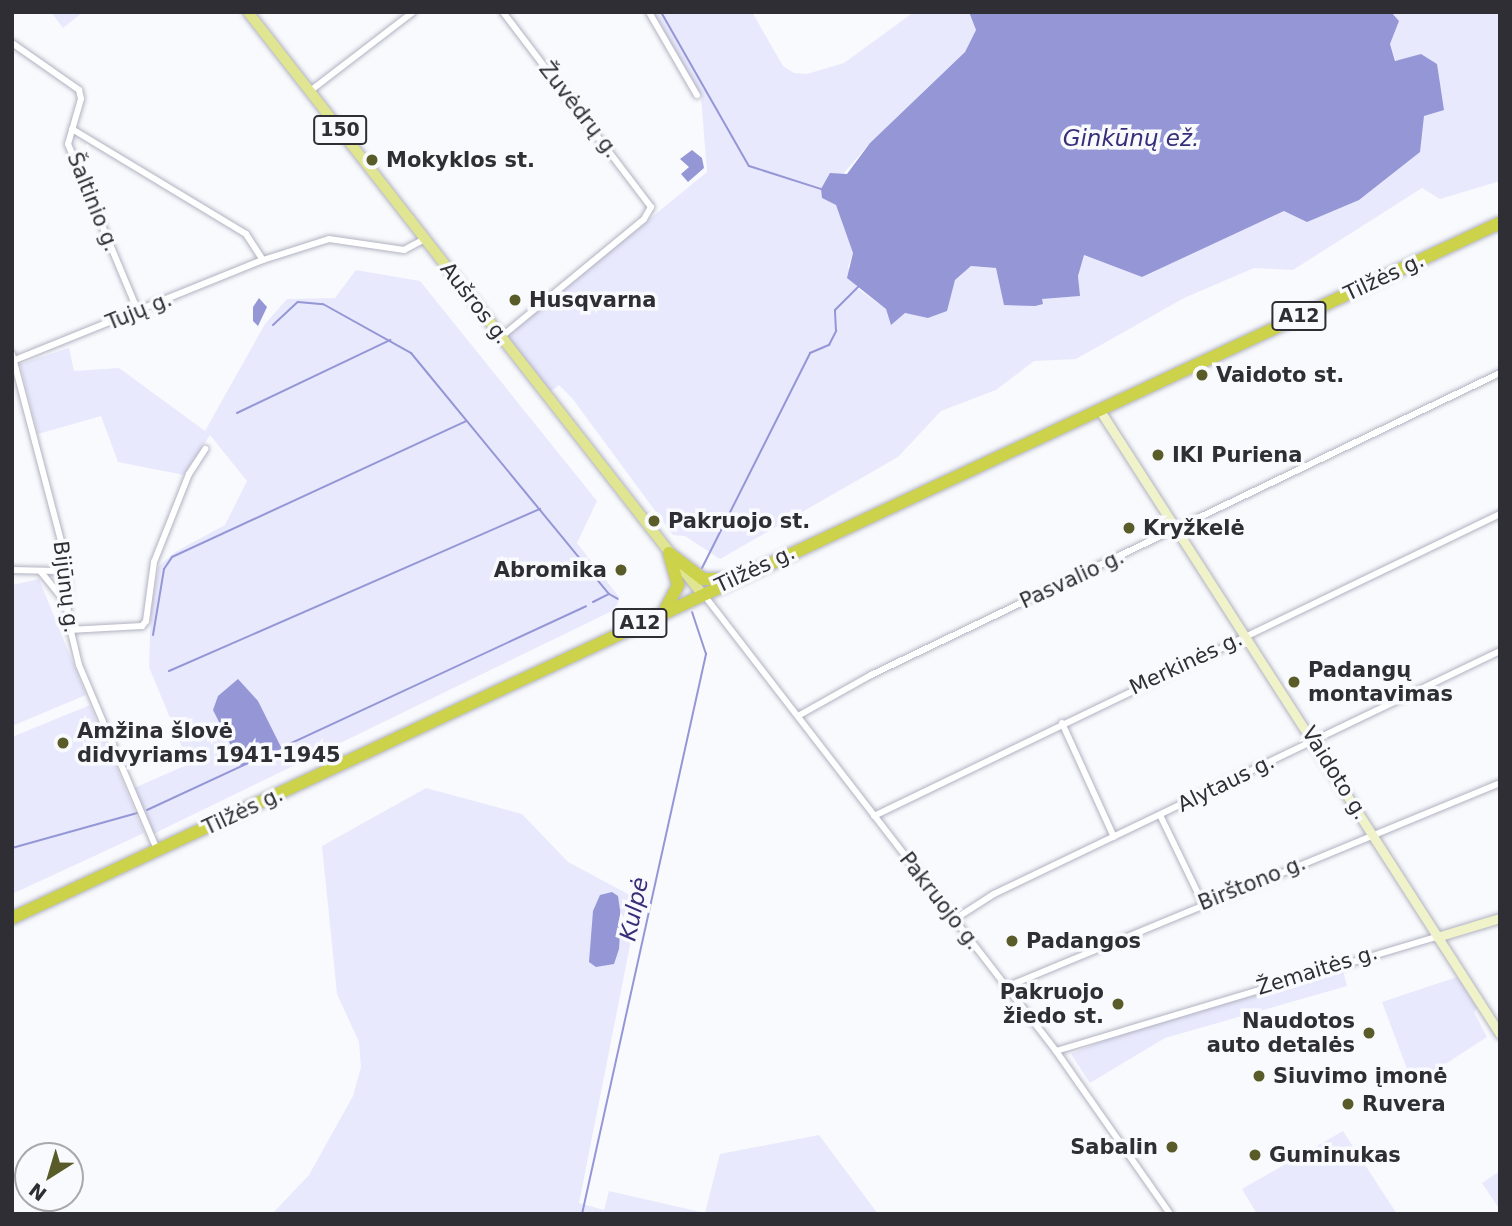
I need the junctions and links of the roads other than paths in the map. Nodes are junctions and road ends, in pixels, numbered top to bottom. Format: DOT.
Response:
graph roads {
  1 [pos="248,12"];
  2 [pos="413,12"];
  3 [pos="503,12"];
  4 [pos="649,12"];
  5 [pos="12,43"];
  6 [pos="310,91"];
  7 [pos="697,95"];
  8 [pos="72,129"];
  9 [pos="1500,223"];
  10 [pos="425,239"];
  11 [pos="263,260"];
  12 [pos="138,311"];
  13 [pos="501,337"];
  14 [pos="13,357"];
  15 [pos="1500,373"];
  16 [pos="1099,409"];
  17 [pos="205,449"];
  18 [pos="1500,514"];
  19 [pos="1176,529"];
  20 [pos="669,554"];
  21 [pos="67,564"];
  22 [pos="12,570"];
  23 [pos="41,572"];
  24 [pos="734,578"];
  25 [pos="702,594"];
  26 [pos="68,606"];
  27 [pos="663,612"];
  28 [pos="69,630"];
  29 [pos="1247,635"];
  30 [pos="1500,651"];
  31 [pos="798,716"];
  32 [pos="1062,723"];
  33 [pos="1314,741"];
  34 [pos="1500,783"];
  35 [pos="1160,815"];
  36 [pos="874,816"];
  37 [pos="1374,834"];
  38 [pos="1114,836"];
  39 [pos="158,851"];
  40 [pos="1202,902"];
  41 [pos="12,918"];
  42 [pos="1500,918"];
  43 [pos="954,919"];
  44 [pos="1437,937"];
  45 [pos="1006,987"];
  46 [pos="1500,1034"];
  47 [pos="1056,1051"];
  48 [pos="1170,1214"];
  1 -- 6 [label="main road, Aušros g. / 150"];
  2 -- 6 [label="street"];
  3 -- 13 [label="street, Žuvėdrų g."];
  4 -- 7 [label="street"];
  5 -- 8 [label="street, Šaltinio g."];
  6 -- 10 [label="main road, Aušros g. / 150"];
  8 -- 11 [label="street"];
  8 -- 12 [label="street, Šaltinio g."];
  9 -- 16 [label="highway, Tilžės g. / A12"];
  10 -- 11 [label="street, Tujų g."];
  10 -- 13 [label="main road, Aušros g. / 150"];
  11 -- 12 [label="street, Tujų g."];
  12 -- 14 [label="street, Tujų g."];
  13 -- 20 [label="main road, Aušros g. / 150"];
  14 -- 21 [label="street, Bijūnų g."];
  15 -- 19 [label="street, Pasvalio g."];
  16 -- 19 [label="main road, Vaidoto g."];
  16 -- 24 [label="highway, Tilžės g. / A12"];
  17 -- 28 [label="street"];
  18 -- 29 [label="street, Merkinės g."];
  19 -- 29 [label="main road, Vaidoto g."];
  19 -- 31 [label="street, Pasvalio g."];
  20 -- 24 [label="highway"];
  20 -- 25 [label="main road, Aušros g. / 150"];
  20 -- 27 [label="highway"];
  21 -- 23 [label="street"];
  21 -- 26 [label="street, Bijūnų g."];
  22 -- 23 [label="street"];
  23 -- 26 [label="street"];
  24 -- 25 [label="highway, Tilžės g. / A12"];
  25 -- 27 [label="highway, Tilžės g. / A12"];
  25 -- 31 [label="street, Pakruojo g."];
  26 -- 28 [label="street, Bijūnų g."];
  27 -- 39 [label="highway, Tilžės g. / A12"];
  28 -- 39 [label="street, Bijūnų g."];
  29 -- 32 [label="street, Merkinės g."];
  29 -- 33 [label="main road, Vaidoto g."];
  30 -- 33 [label="street, Alytaus g."];
  31 -- 36 [label="street, Pakruojo g."];
  32 -- 36 [label="street, Merkinės g."];
  32 -- 38 [label="street"];
  33 -- 35 [label="street, Alytaus g."];
  33 -- 37 [label="main road, Vaidoto g."];
  34 -- 37 [label="street, Birštono g."];
  35 -- 38 [label="street, Alytaus g."];
  35 -- 40 [label="street"];
  36 -- 43 [label="street, Pakruojo g."];
  37 -- 40 [label="street, Birštono g."];
  37 -- 44 [label="main road, Vaidoto g."];
  38 -- 43 [label="street, Alytaus g."];
  39 -- 41 [label="highway, Tilžės g. / A12"];
  40 -- 45 [label="street, Birštono g."];
  42 -- 44 [label="main road, Žemaitės g."];
  43 -- 45 [label="street, Pakruojo g."];
  44 -- 46 [label="main road, Vaidoto g."];
  44 -- 47 [label="street, Žemaitės g."];
  45 -- 47 [label="street, Pakruojo g."];
  47 -- 48 [label="street, Pakruojo g."];
}
